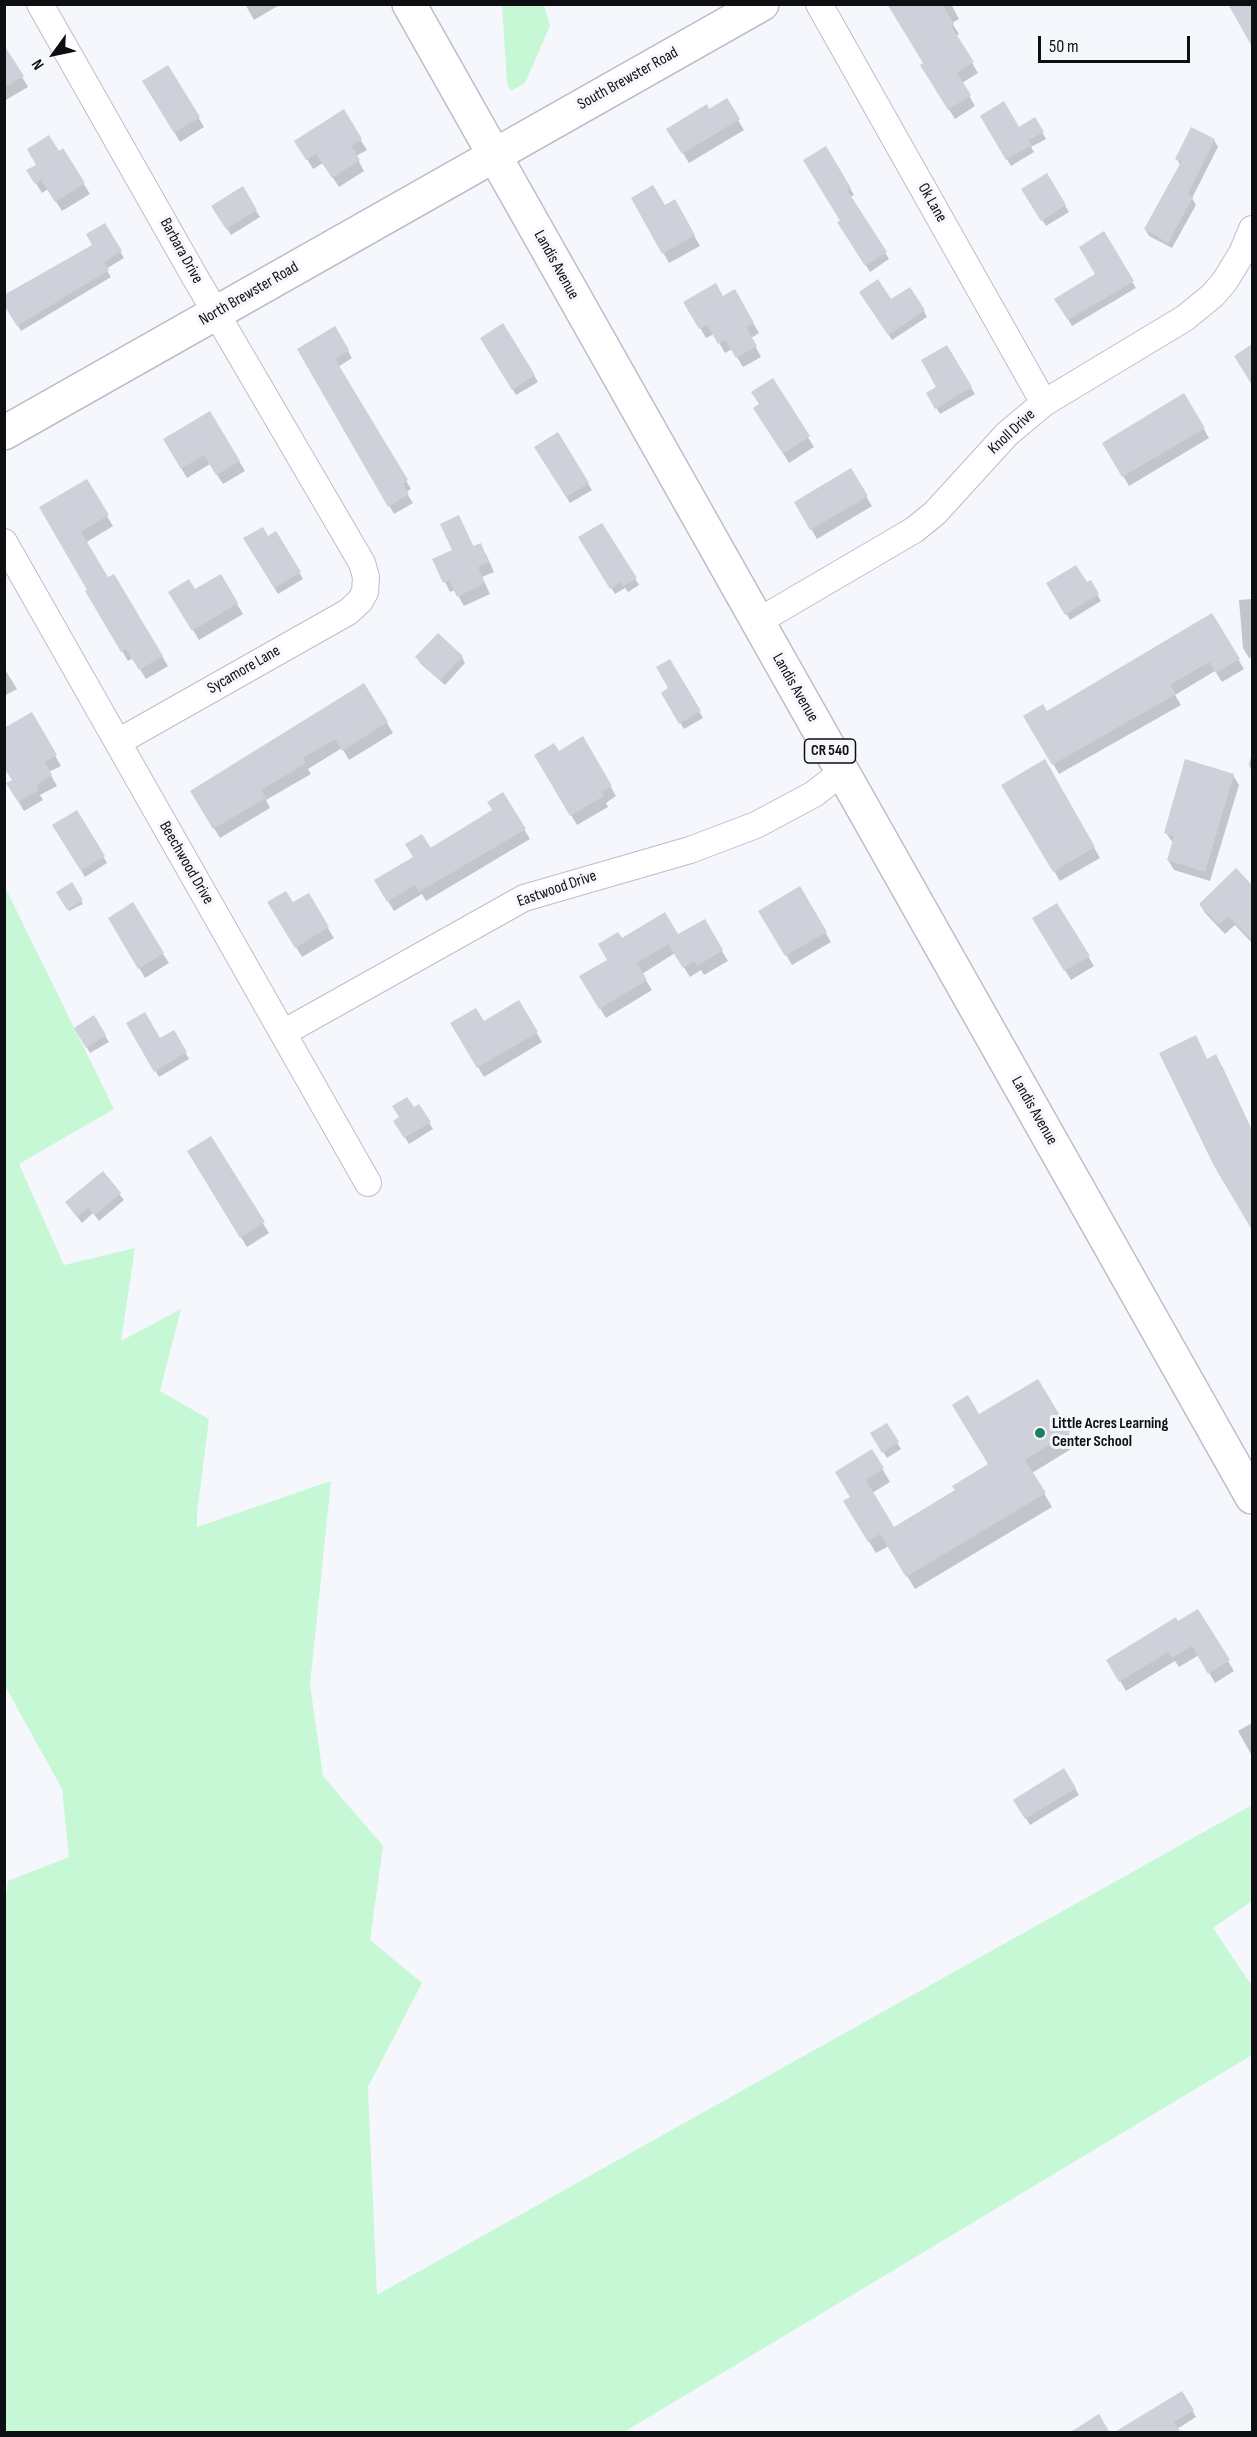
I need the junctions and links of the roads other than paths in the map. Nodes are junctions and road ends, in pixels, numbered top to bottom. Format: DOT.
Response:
graph roads {
  1 [pos="40,4"];
  2 [pos="408,4"];
  3 [pos="762,4"];
  4 [pos="819,4"];
  5 [pos="494,155"];
  6 [pos="1251,237"];
  7 [pos="217,313"];
  8 [pos="1044,403"];
  9 [pos="4,432"];
  10 [pos="4,542"];
  11 [pos="365,592"];
  12 [pos="757,622"];
  13 [pos="118,742"];
  14 [pos="842,772"];
  15 [pos="283,1034"];
  16 [pos="368,1183"];
  17 [pos="1252,1497"];
  1 -- 7 [label="street, Barbara Drive"];
  2 -- 5 [label="main road, Landis Avenue / CR 540"];
  3 -- 5 [label="main road, South Brewster Road"];
  4 -- 8 [label="street, Ok Lane"];
  5 -- 7 [label="main road, North Brewster Road"];
  5 -- 12 [label="main road, Landis Avenue / CR 540"];
  6 -- 8 [label="street, Knoll Drive"];
  7 -- 9 [label="main road, North Brewster Road"];
  7 -- 11 [label="street, Barbara Drive"];
  8 -- 12 [label="street, Knoll Drive"];
  10 -- 13 [label="street, Beechwood Drive"];
  11 -- 13 [label="street, Sycamore Lane"];
  12 -- 14 [label="main road, Landis Avenue / CR 540"];
  13 -- 15 [label="street, Beechwood Drive"];
  14 -- 15 [label="street, Eastwood Drive"];
  14 -- 17 [label="main road, Landis Avenue / CR 540"];
  15 -- 16 [label="street, Beechwood Drive"];
}
